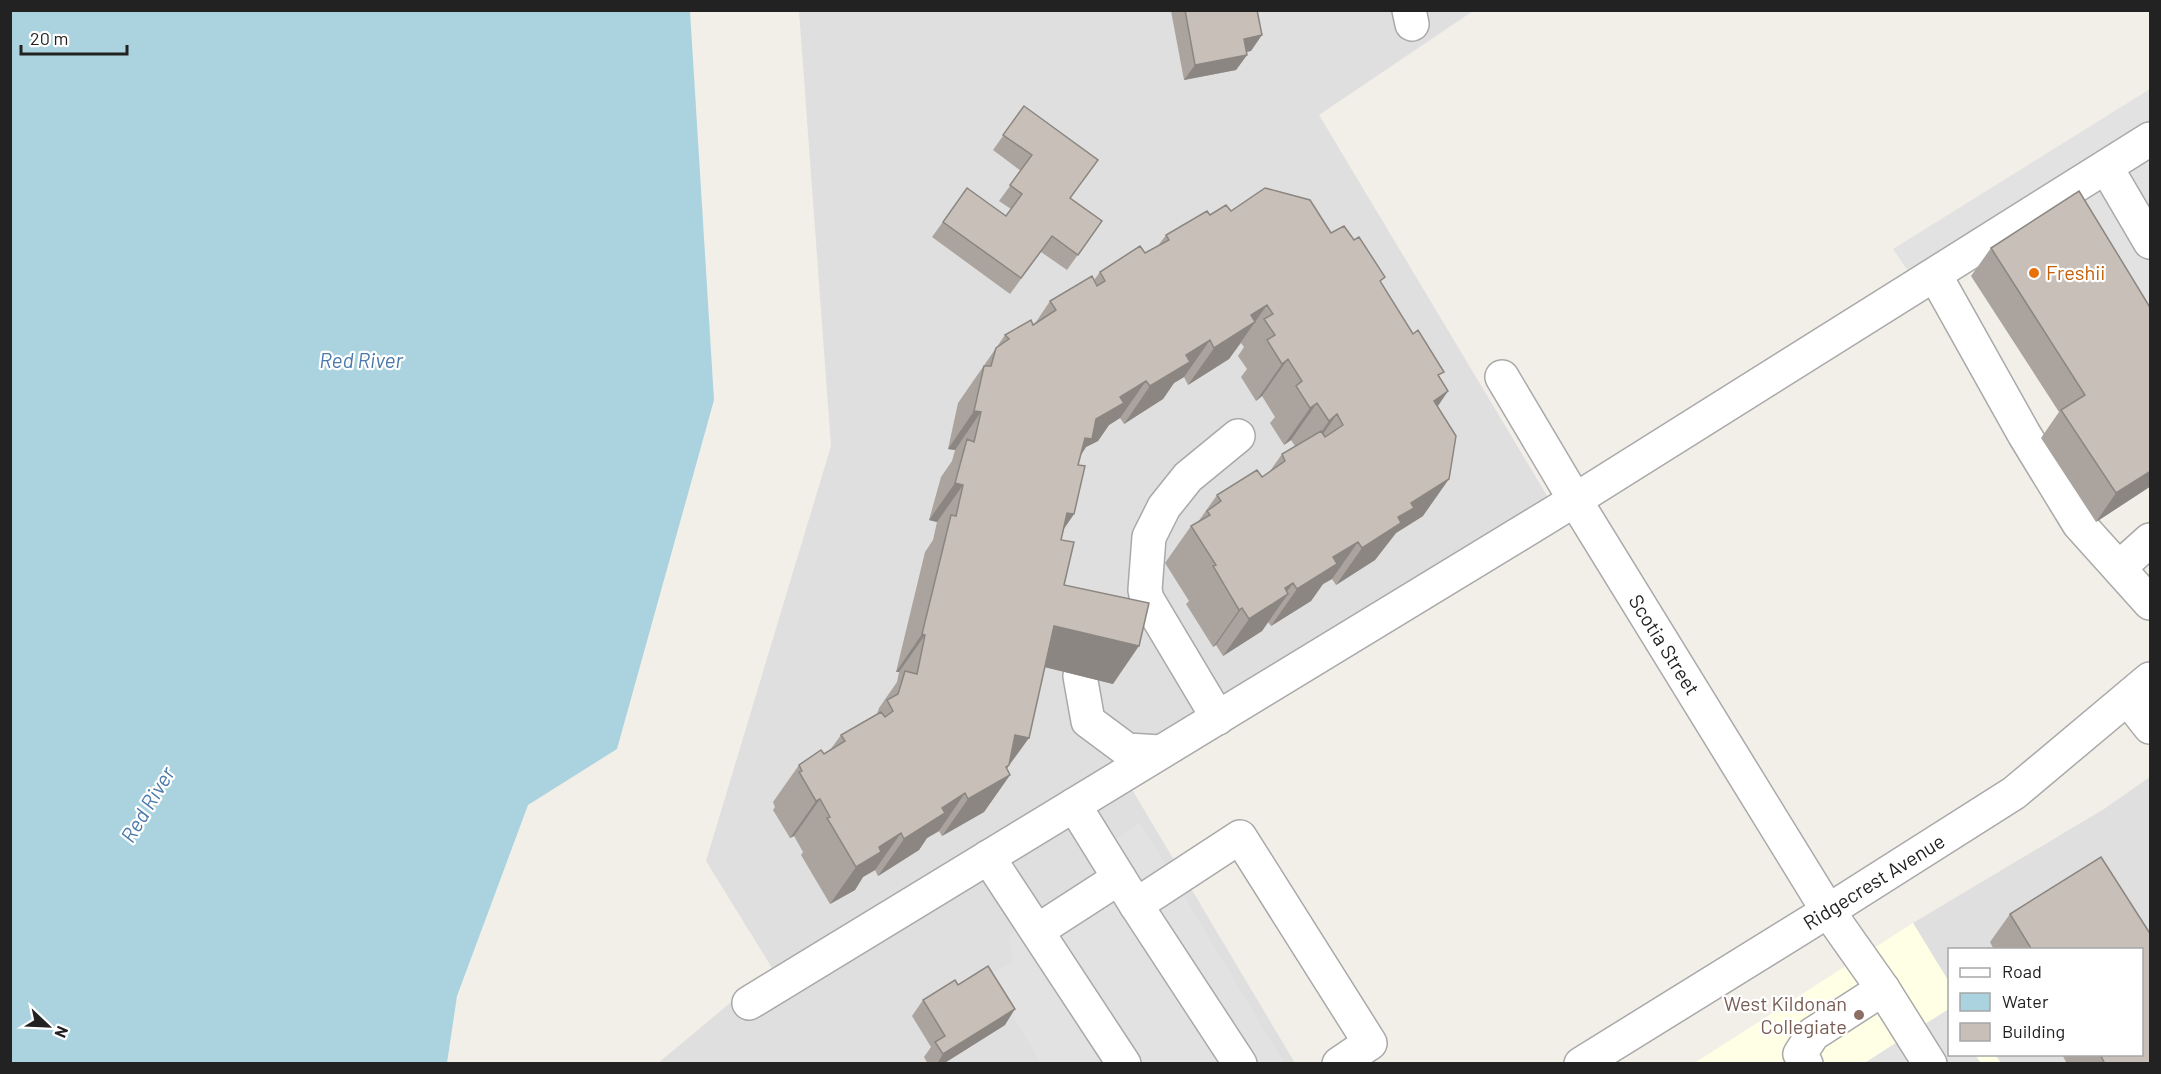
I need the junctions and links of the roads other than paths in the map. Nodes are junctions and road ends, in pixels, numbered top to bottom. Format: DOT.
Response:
graph roads {
  1 [pos="2151,139"];
  2 [pos="2106,167"];
  3 [pos="2151,242"];
  4 [pos="1935,275"];
  5 [pos="1502,376"];
  6 [pos="1238,436"];
  7 [pos="1575,500"];
  8 [pos="2151,540"];
  9 [pos="2120,567"];
  10 [pos="1147,599"];
  11 [pos="2151,603"];
  12 [pos="1118,616"];
  13 [pos="1080,676"];
  14 [pos="2139,689"];
  15 [pos="1218,718"];
  16 [pos="2151,727"];
  17 [pos="1160,752"];
  18 [pos="1074,805"];
  19 [pos="988,857"];
  20 [pos="1128,892"];
  21 [pos="1828,911"];
  22 [pos="1037,931"];
  23 [pos="1883,989"];
  24 [pos="749,1003"];
  25 [pos="1124,1064"];
  26 [pos="1240,1064"];
  27 [pos="1339,1064"];
  28 [pos="1581,1064"];
  29 [pos="1806,1064"];
  30 [pos="1930,1064"];
  1 -- 2 [label="street"];
  2 -- 3 [label="street"];
  2 -- 4 [label="street"];
  4 -- 7 [label="street"];
  4 -- 9 [label="street"];
  5 -- 7 [label="street, Scotia Street"];
  6 -- 10 [label="street"];
  7 -- 15 [label="street"];
  7 -- 21 [label="street, Scotia Street"];
  8 -- 9 [label="street"];
  9 -- 11 [label="street"];
  10 -- 12 [label="street"];
  10 -- 15 [label="street"];
  13 -- 17 [label="street"];
  14 -- 16 [label="street"];
  14 -- 21 [label="street, Ridgecrest Avenue"];
  15 -- 17 [label="street"];
  17 -- 18 [label="street"];
  18 -- 19 [label="street"];
  18 -- 20 [label="street"];
  19 -- 22 [label="street"];
  19 -- 24 [label="street"];
  20 -- 22 [label="street"];
  20 -- 26 [label="street"];
  20 -- 27 [label="street"];
  21 -- 23 [label="street, Scotia Street"];
  21 -- 28 [label="street, Ridgecrest Avenue"];
  22 -- 25 [label="street"];
  23 -- 29 [label="street"];
  23 -- 30 [label="street, Scotia Street"];
}
